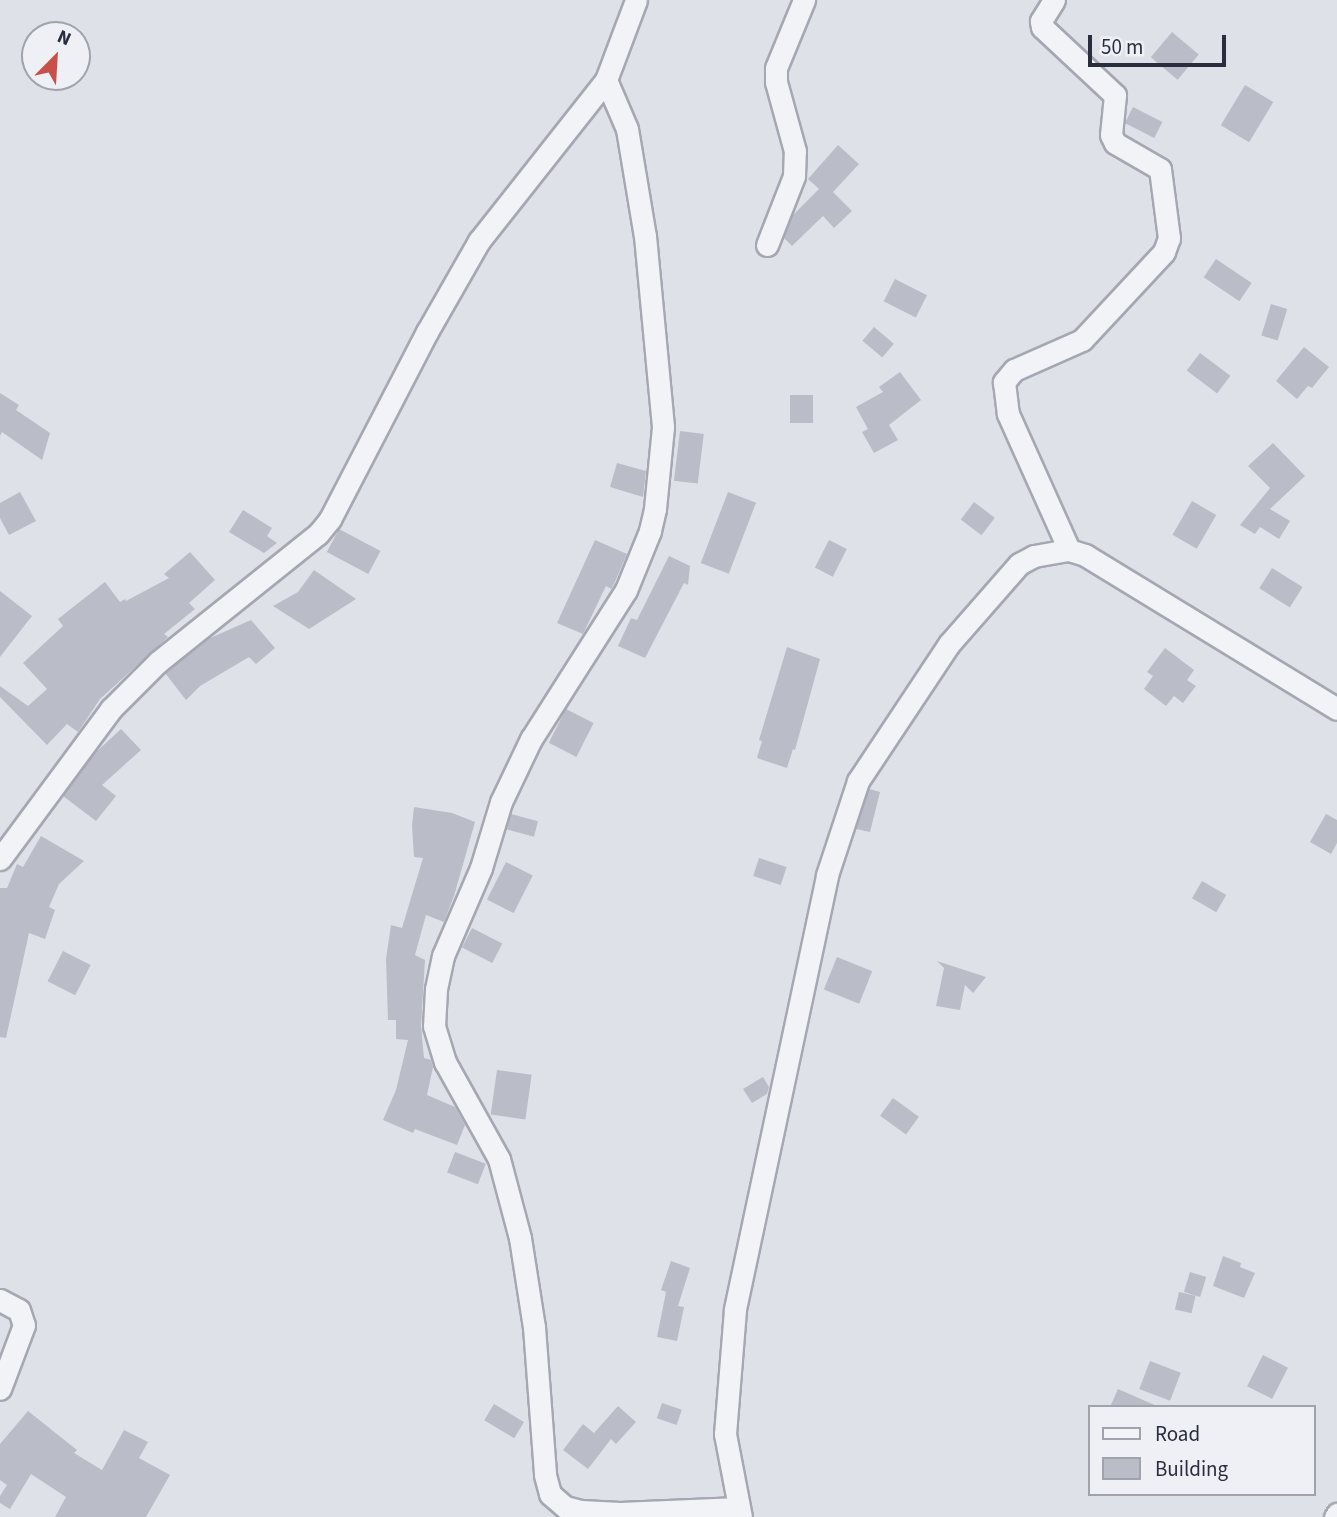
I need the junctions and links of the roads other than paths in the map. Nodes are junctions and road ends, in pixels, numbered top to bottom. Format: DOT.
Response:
graph roads {
  1 [pos="636,0"];
  2 [pos="804,0"];
  3 [pos="1054,0"];
  4 [pos="606,80"];
  5 [pos="766,245"];
  6 [pos="1069,550"];
  7 [pos="1337,709"];
  8 [pos="0,859"];
  9 [pos="0,1300"];
  10 [pos="0,1389"];
  11 [pos="740,1513"];
  12 [pos="661,1514"];
  1 -- 4 [label="street"];
  2 -- 5 [label="street"];
  3 -- 6 [label="street"];
  4 -- 8 [label="street"];
  4 -- 12 [label="street"];
  6 -- 7 [label="street"];
  6 -- 11 [label="street"];
  9 -- 10 [label="street"];
  11 -- 12 [label="street"];
}
